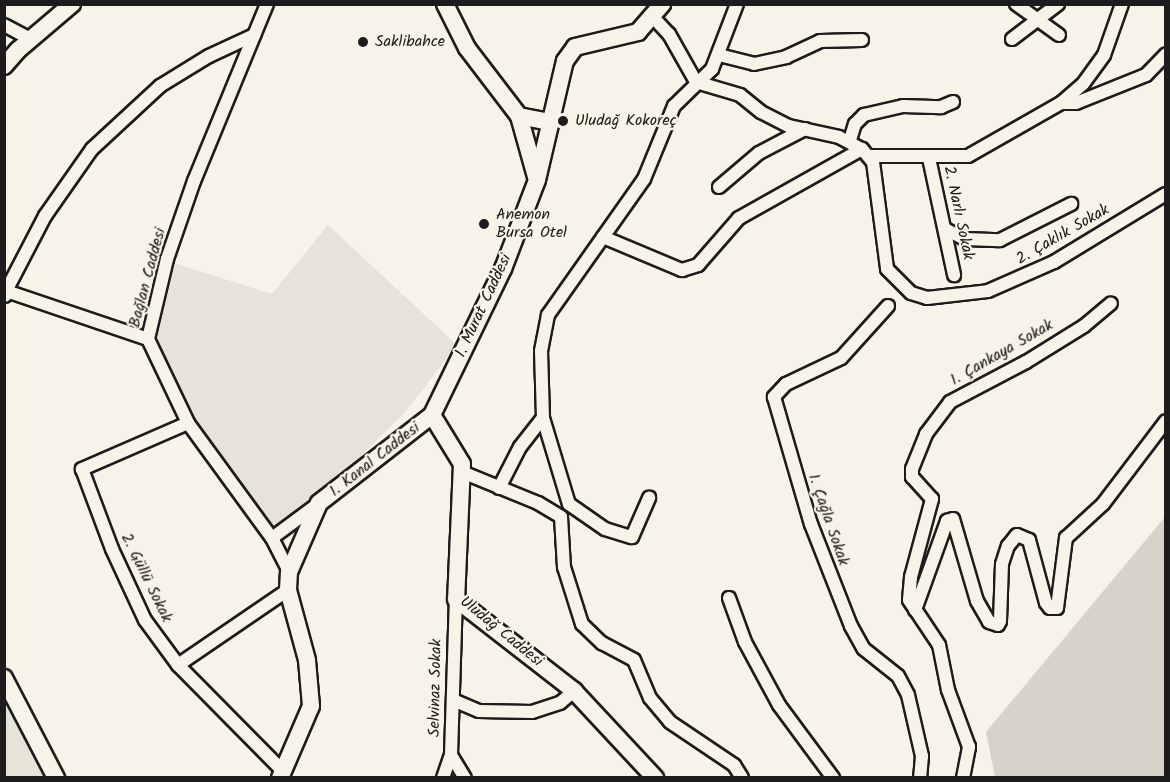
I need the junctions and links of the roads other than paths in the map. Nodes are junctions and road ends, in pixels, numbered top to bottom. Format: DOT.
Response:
graph roads {
  1 [pos="72,4"];
  2 [pos="267,4"];
  3 [pos="445,4"];
  4 [pos="737,4"];
  5 [pos="1016,4"];
  6 [pos="1058,4"];
  7 [pos="1122,4"];
  8 [pos="657,10"];
  9 [pos="1039,21"];
  10 [pos="4,25"];
  11 [pos="254,35"];
  12 [pos="1059,35"];
  13 [pos="30,39"];
  14 [pos="1012,39"];
  15 [pos="862,40"];
  16 [pos="1166,54"];
  17 [pos="719,55"];
  18 [pos="4,66"];
  19 [pos="696,82"];
  20 [pos="953,102"];
  21 [pos="1060,103"];
  22 [pos="519,116"];
  23 [pos="551,122"];
  24 [pos="805,129"];
  25 [pos="850,140"];
  26 [pos="865,152"];
  27 [pos="929,158"];
  28 [pos="537,180"];
  29 [pos="718,187"];
  30 [pos="1166,194"];
  31 [pos="1071,204"];
  32 [pos="945,229"];
  33 [pos="603,237"];
  34 [pos="954,275"];
  35 [pos="5,292"];
  36 [pos="1111,303"];
  37 [pos="888,306"];
  38 [pos="148,339"];
  39 [pos="432,415"];
  40 [pos="543,418"];
  41 [pos="1166,421"];
  42 [pos="188,423"];
  43 [pos="462,472"];
  44 [pos="499,488"];
  45 [pos="649,498"];
  46 [pos="319,503"];
  47 [pos="569,504"];
  48 [pos="561,517"];
  49 [pos="272,538"];
  50 [pos="289,572"];
  51 [pos="288,590"];
  52 [pos="729,598"];
  53 [pos="456,599"];
  54 [pos="915,610"];
  55 [pos="178,665"];
  56 [pos="4,678"];
  57 [pos="574,691"];
  58 [pos="453,700"];
  59 [pos="451,756"];
  60 [pos="282,774"];
  61 [pos="56,777"];
  62 [pos="443,777"];
  63 [pos="465,777"];
  64 [pos="655,777"];
  65 [pos="742,777"];
  66 [pos="833,777"];
  67 [pos="920,777"];
  68 [pos="963,777"];
  1 -- 13 [label="main road"];
  2 -- 11 [label="street, Bağlan Caddesi"];
  3 -- 22 [label="main road"];
  4 -- 17 [label="street"];
  5 -- 9 [label="street"];
  6 -- 9 [label="street"];
  7 -- 21 [label="street"];
  8 -- 19 [label="street"];
  8 -- 23 [label="main road, 1. Murat Caddesi"];
  9 -- 12 [label="street"];
  9 -- 14 [label="street"];
  10 -- 13 [label="street"];
  11 -- 35 [label="street"];
  11 -- 38 [label="street, Bağlan Caddesi"];
  13 -- 18 [label="main road"];
  15 -- 17 [label="street"];
  16 -- 21 [label="street"];
  17 -- 19 [label="street"];
  19 -- 24 [label="street"];
  19 -- 33 [label="street"];
  20 -- 25 [label="street"];
  21 -- 27 [label="street"];
  22 -- 23 [label="main road"];
  22 -- 28 [label="main road"];
  23 -- 28 [label="main road, 1. Murat Caddesi"];
  24 -- 25 [label="street"];
  24 -- 29 [label="street"];
  25 -- 26 [label="street"];
  26 -- 27 [label="street"];
  26 -- 30 [label="street, 2. Çaklık Sokak"];
  26 -- 33 [label="street"];
  27 -- 32 [label="street, 2. Narlı Sokak"];
  28 -- 39 [label="main road, 1. Murat Caddesi"];
  31 -- 32 [label="street"];
  32 -- 34 [label="street, 2. Narlı Sokak"];
  33 -- 40 [label="street"];
  35 -- 38 [label="street"];
  36 -- 54 [label="street, 1. Çankaya Sokak"];
  37 -- 67 [label="street, 1. Çağla Sokak"];
  38 -- 42 [label="street, Bağlan Caddesi"];
  39 -- 43 [label="main road, Uludağ Caddesi"];
  39 -- 46 [label="main road, 1. Kanal Caddesi"];
  40 -- 44 [label="street"];
  40 -- 47 [label="street"];
  41 -- 54 [label="street"];
  42 -- 49 [label="street, Bağlan Caddesi"];
  42 -- 55 [label="street, 2. Güllü Sokak"];
  43 -- 44 [label="street"];
  43 -- 53 [label="main road, Uludağ Caddesi"];
  44 -- 48 [label="street"];
  45 -- 47 [label="street"];
  46 -- 49 [label="street"];
  46 -- 50 [label="main road, 1. Kanal Caddesi"];
  47 -- 48 [label="street"];
  48 -- 65 [label="street"];
  49 -- 50 [label="street, Bağlan Caddesi"];
  50 -- 51 [label="main road, 1. Kanal Caddesi"];
  51 -- 55 [label="street"];
  51 -- 60 [label="main road, 1. Kanal Caddesi"];
  52 -- 66 [label="street"];
  53 -- 57 [label="main road, Uludağ Caddesi"];
  53 -- 58 [label="street, Selvinaz Sokak"];
  54 -- 68 [label="street, 1. Çankaya Sokak"];
  55 -- 60 [label="street, 2. Güllü Sokak"];
  56 -- 61 [label="main road"];
  57 -- 58 [label="street"];
  57 -- 64 [label="main road, Uludağ Caddesi"];
  58 -- 59 [label="street, Selvinaz Sokak"];
  59 -- 62 [label="street, Selvinaz Sokak"];
  59 -- 63 [label="street"];
}
